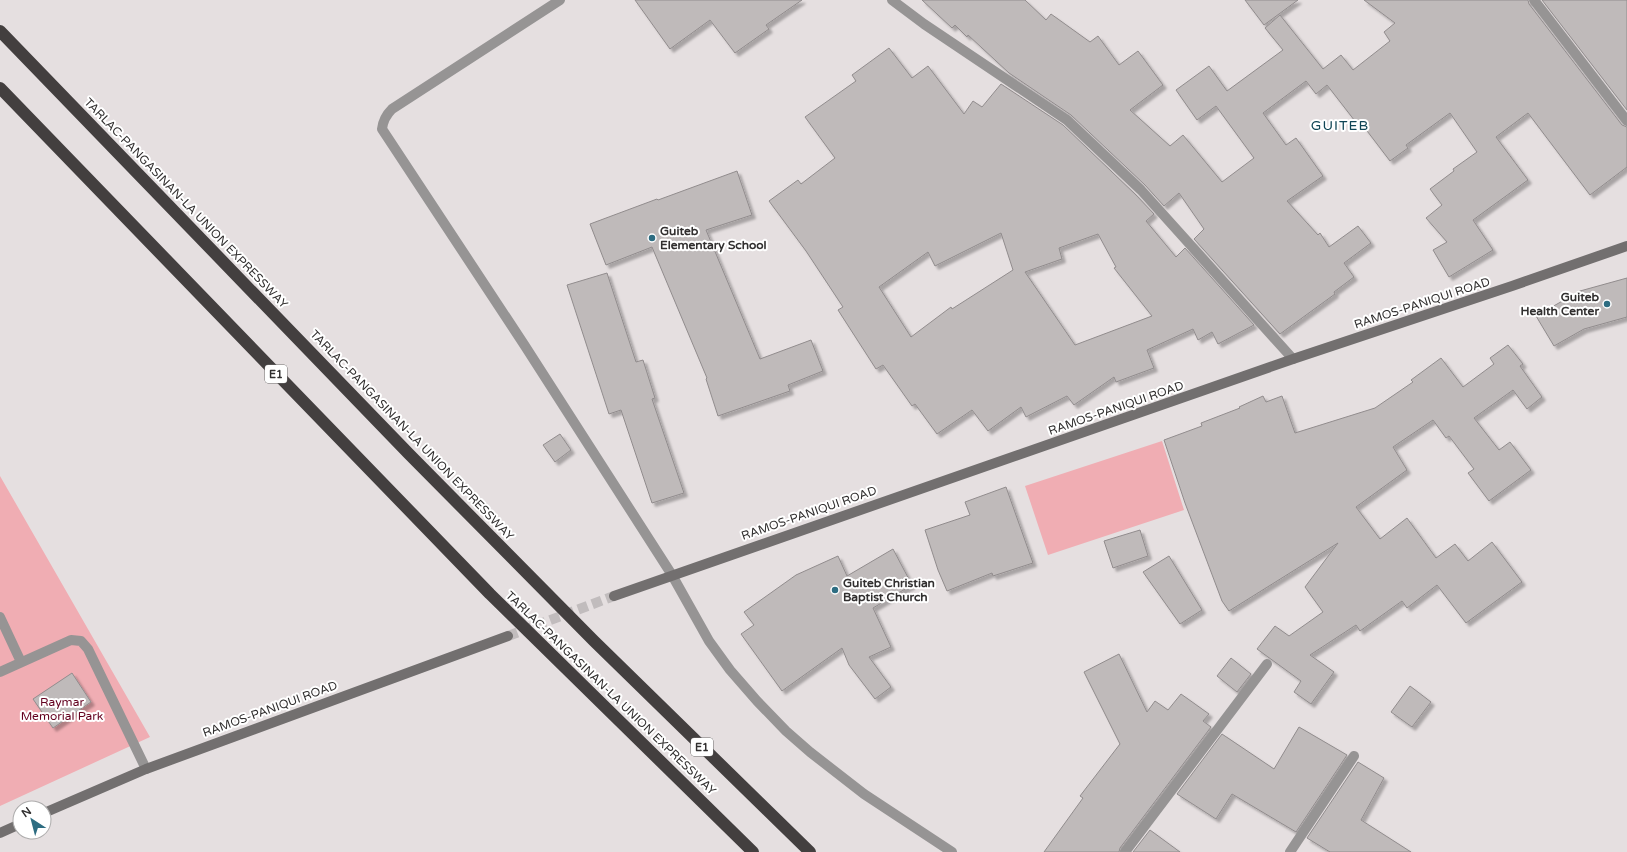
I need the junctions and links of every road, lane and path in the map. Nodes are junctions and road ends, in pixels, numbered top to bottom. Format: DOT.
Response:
graph roads {
  1 [pos="559,0"];
  2 [pos="892,0"];
  3 [pos="1534,0"];
  4 [pos="0,32"];
  5 [pos="0,88"];
  6 [pos="1627,121"];
  7 [pos="1627,246"];
  8 [pos="1293,359"];
  9 [pos="672,575"];
  10 [pos="614,596"];
  11 [pos="0,617"];
  12 [pos="508,636"];
  13 [pos="22,662"];
  14 [pos="1267,664"];
  15 [pos="0,672"];
  16 [pos="1354,756"];
  17 [pos="146,769"];
  18 [pos="52,810"];
  19 [pos="12,828"];
  20 [pos="0,833"];
  21 [pos="754,852"];
  22 [pos="810,852"];
  23 [pos="952,852"];
  24 [pos="1125,852"];
  25 [pos="1290,852"];
  1 -- 9 [label="street"];
  2 -- 8 [label="street"];
  3 -- 6 [label="street"];
  4 -- 22 [label="highway, TARLAC-PANGASINAN-LA UNION EXPRESSWAY / E1"];
  5 -- 21 [label="highway, TARLAC-PANGASINAN-LA UNION EXPRESSWAY / E1"];
  7 -- 8 [label="main road, RAMOS-PANIQUI ROAD"];
  8 -- 9 [label="main road, RAMOS-PANIQUI ROAD"];
  9 -- 10 [label="main road, RAMOS-PANIQUI ROAD"];
  9 -- 23 [label="street"];
  11 -- 13 [label="street"];
  12 -- 17 [label="main road, RAMOS-PANIQUI ROAD"];
  13 -- 15 [label="street"];
  13 -- 17 [label="street"];
  14 -- 24 [label="street"];
  16 -- 25 [label="street"];
  17 -- 18 [label="main road, RAMOS-PANIQUI ROAD"];
  19 -- 20 [label="main road"];
}
